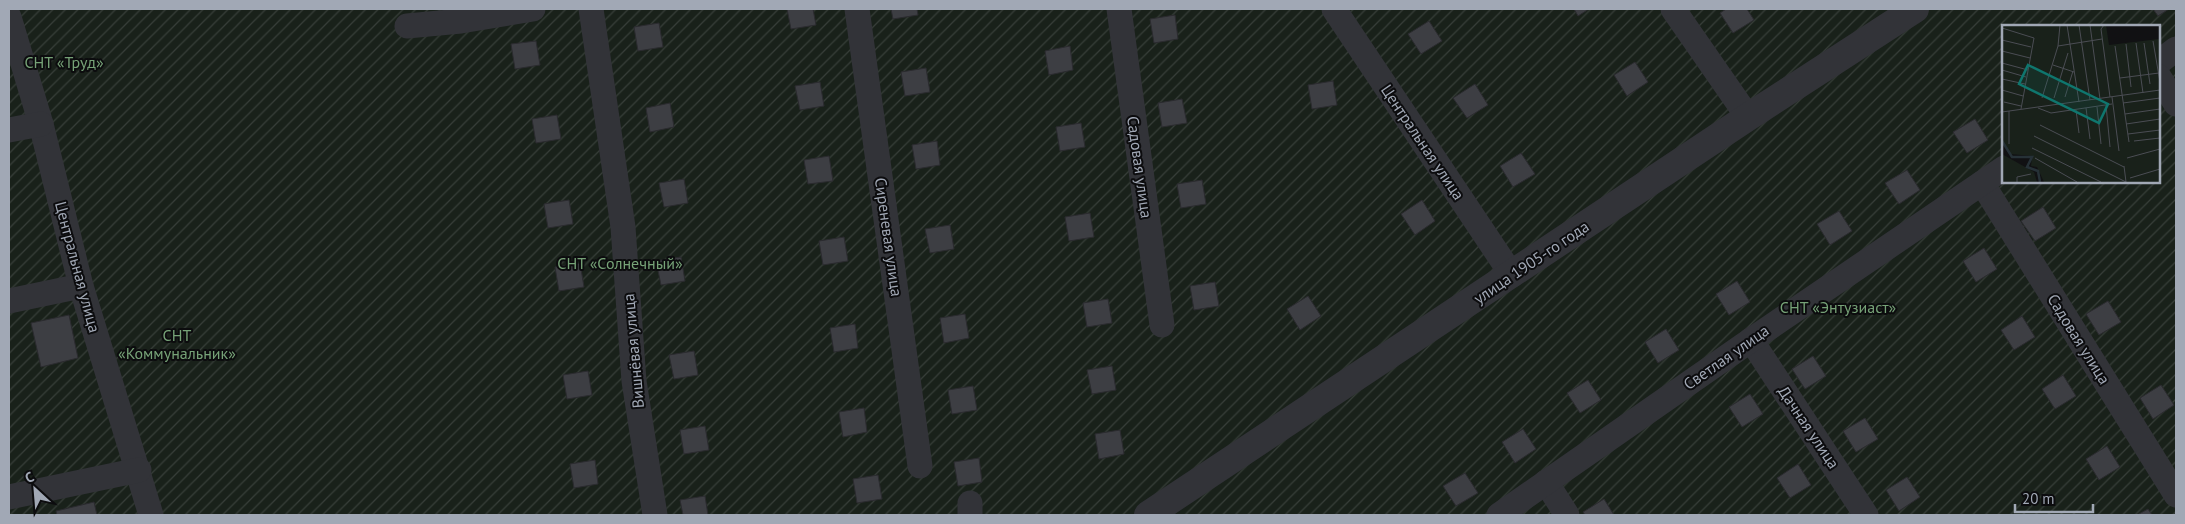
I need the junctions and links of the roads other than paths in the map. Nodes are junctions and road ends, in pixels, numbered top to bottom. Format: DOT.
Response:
graph roads {
  1 [pos="534,9"];
  2 [pos="591,9"];
  3 [pos="857,9"];
  4 [pos="1119,9"];
  5 [pos="1334,9"];
  6 [pos="1673,9"];
  7 [pos="1915,9"];
  8 [pos="9,17"];
  9 [pos="407,26"];
  10 [pos="2176,49"];
  11 [pos="2160,61"];
  12 [pos="2160,79"];
  13 [pos="2176,104"];
  14 [pos="1748,117"];
  15 [pos="41,124"];
  16 [pos="9,130"];
  17 [pos="2002,169"];
  18 [pos="1982,183"];
  19 [pos="1512,275"];
  20 [pos="81,286"];
  21 [pos="9,301"];
  22 [pos="1162,325"];
  23 [pos="1751,340"];
  24 [pos="920,466"];
  25 [pos="139,470"];
  26 [pos="1546,482"];
  27 [pos="2176,495"];
  28 [pos="9,498"];
  29 [pos="151,515"];
  30 [pos="655,515"];
  31 [pos="1148,515"];
  32 [pos="1499,515"];
  33 [pos="1567,515"];
  34 [pos="1866,515"];
  1 -- 9 [label="street"];
  2 -- 30 [label="street, Вишнёвая улица"];
  3 -- 24 [label="street, Сиреневая улица"];
  4 -- 22 [label="street, Садовая улица"];
  5 -- 19 [label="street, Центральная улица"];
  6 -- 14 [label="street"];
  7 -- 14 [label="street, улица 1905-го года"];
  8 -- 15 [label="street, Центральная улица"];
  10 -- 11 [label="street"];
  12 -- 13 [label="street"];
  14 -- 19 [label="street, улица 1905-го года"];
  15 -- 16 [label="street"];
  15 -- 20 [label="street, Центральная улица"];
  17 -- 18 [label="street, Светлая улица"];
  18 -- 23 [label="street, Светлая улица"];
  18 -- 27 [label="street, Садовая улица"];
  19 -- 31 [label="street, улица 1905-го года"];
  20 -- 21 [label="street"];
  20 -- 25 [label="street, Центральная улица"];
  23 -- 26 [label="street, Светлая улица"];
  23 -- 34 [label="street, Дачная улица"];
  25 -- 28 [label="street"];
  25 -- 29 [label="street, Центральная улица"];
  26 -- 32 [label="street, Светлая улица"];
  26 -- 33 [label="street"];
}
